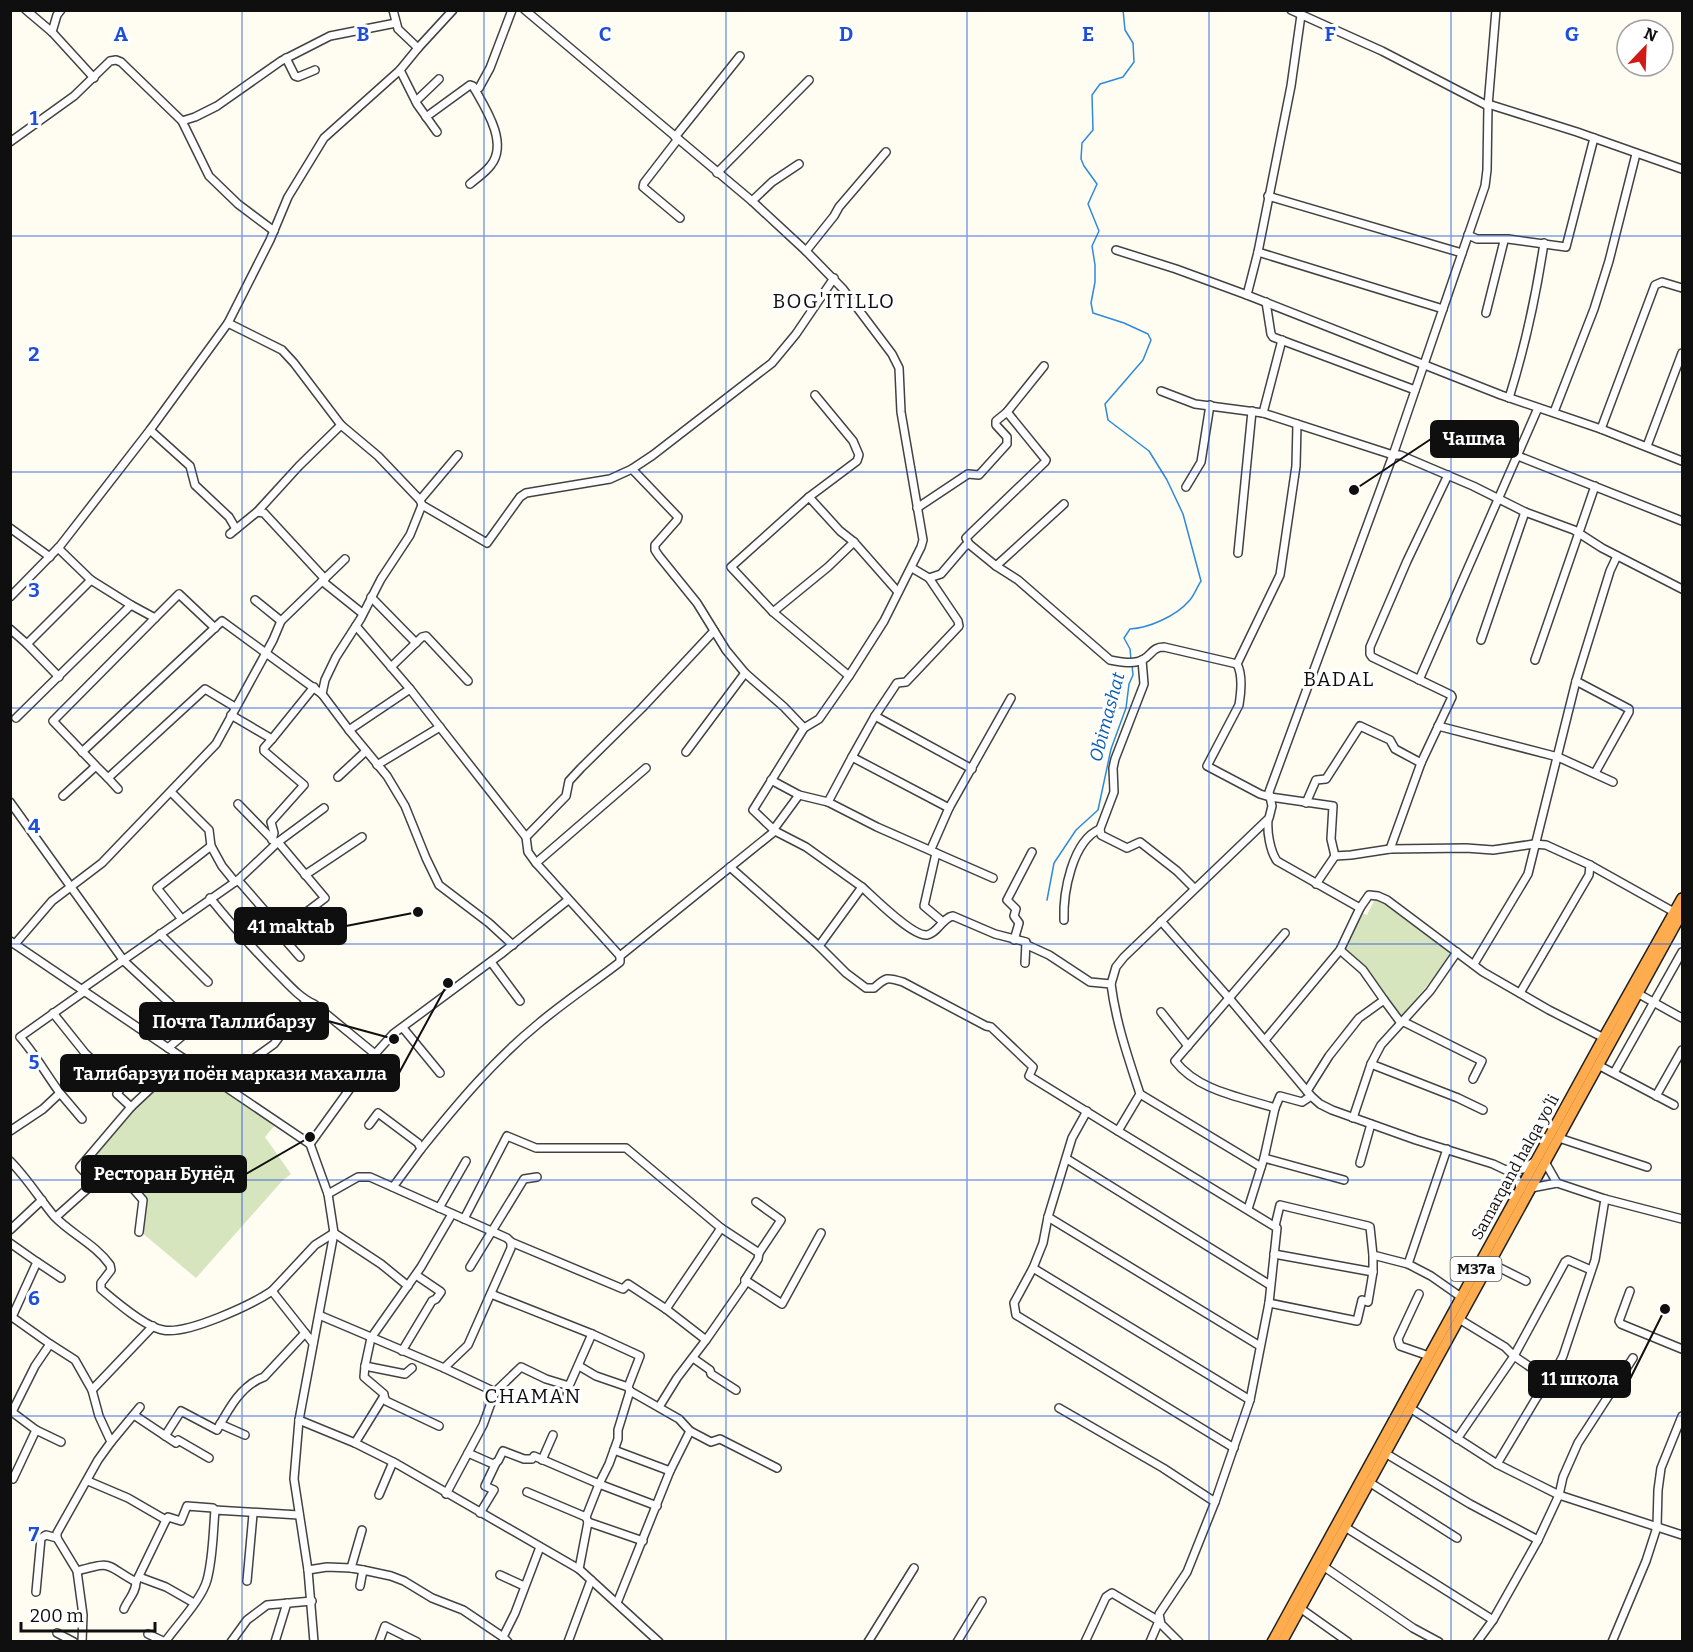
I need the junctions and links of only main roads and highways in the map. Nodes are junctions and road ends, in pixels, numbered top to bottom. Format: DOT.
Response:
graph roads {
  1 [pos="1683,898"];
  2 [pos="1678,912"];
  3 [pos="1588,1075"];
  4 [pos="1540,1161"];
  5 [pos="1488,1259"];
  6 [pos="1272,1641"];
  7 [pos="1282,1641"];
  1 -- 2 [label="highway, Samarqand halqa yoʻli / M37a"];
  2 -- 3 [label="highway, Samarqand halqa yoʻli / M37a"];
  2 -- 3 [label="highway, Samarqand halqa yoʻli / M37a"];
  3 -- 4 [label="highway, Samarqand halqa yoʻli / M37a"];
  3 -- 4 [label="highway, Samarqand halqa yoʻli / M37a"];
  4 -- 5 [label="highway, Samarqand halqa yoʻli / M37a"];
  4 -- 5 [label="highway, Samarqand halqa yoʻli / M37a"];
  5 -- 6 [label="highway, Samarqand halqa yoʻli / M37a"];
  5 -- 7 [label="highway, Samarqand halqa yoʻli / M37a"];
}
